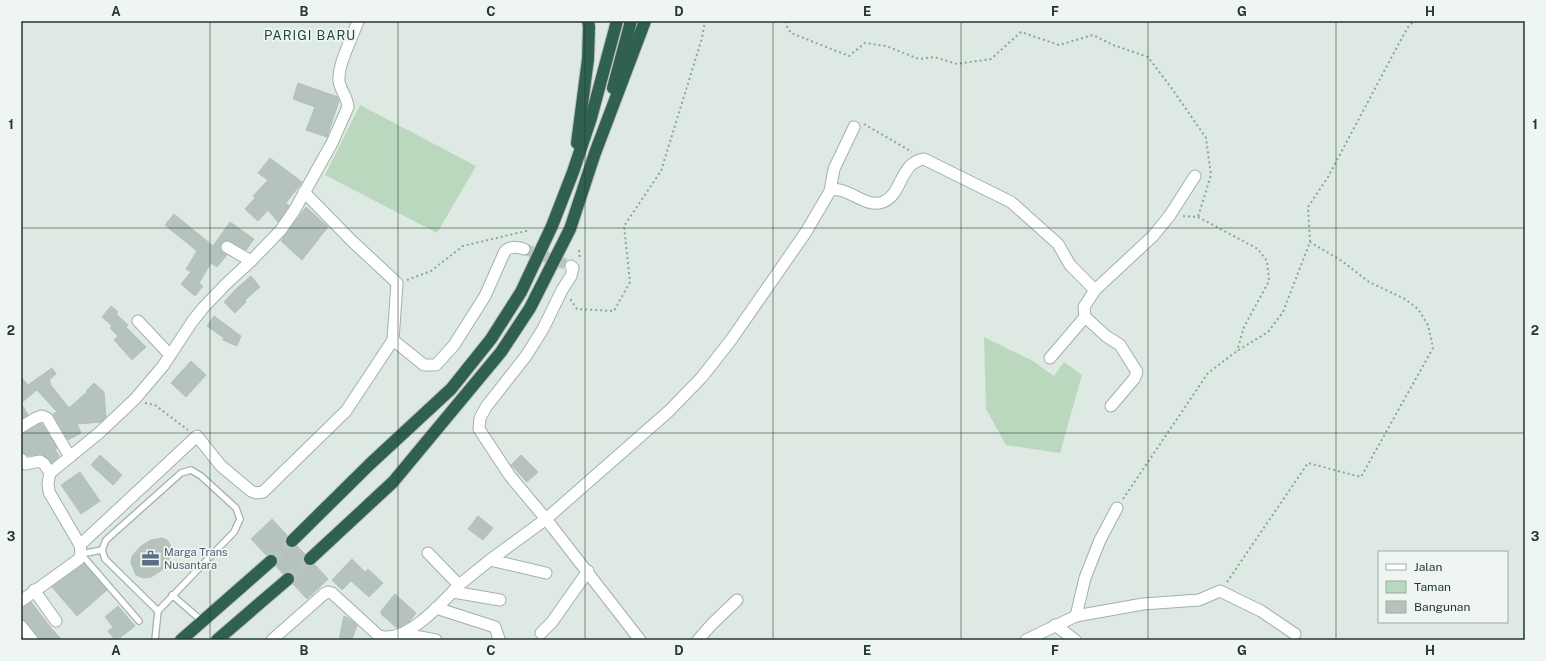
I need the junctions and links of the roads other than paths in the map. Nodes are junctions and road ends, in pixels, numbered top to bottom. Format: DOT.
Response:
graph roads {
  1 [pos="358,21"];
  2 [pos="588,21"];
  3 [pos="617,21"];
  4 [pos="631,21"];
  5 [pos="646,21"];
  6 [pos="854,127"];
  7 [pos="595,153"];
  8 [pos="573,172"];
  9 [pos="1195,176"];
  10 [pos="830,191"];
  11 [pos="304,192"];
  12 [pos="228,247"];
  13 [pos="524,249"];
  14 [pos="251,261"];
  15 [pos="576,264"];
  16 [pos="1095,290"];
  17 [pos="1085,317"];
  18 [pos="138,321"];
  19 [pos="393,340"];
  20 [pos="170,355"];
  21 [pos="1050,358"];
  22 [pos="1111,406"];
  23 [pos="21,427"];
  24 [pos="70,457"];
  25 [pos="21,460"];
  26 [pos="50,473"];
  27 [pos="1117,508"];
  28 [pos="546,519"];
  29 [pos="292,541"];
  30 [pos="80,549"];
  31 [pos="102,550"];
  32 [pos="428,553"];
  33 [pos="310,559"];
  34 [pos="490,560"];
  35 [pos="271,561"];
  36 [pos="588,571"];
  37 [pos="546,573"];
  38 [pos="288,579"];
  39 [pos="456,588"];
  40 [pos="34,590"];
  41 [pos="172,595"];
  42 [pos="21,600"];
  43 [pos="500,600"];
  44 [pos="737,600"];
  45 [pos="436,608"];
  46 [pos="158,610"];
  47 [pos="1076,616"];
  48 [pos="56,621"];
  49 [pos="139,621"];
  50 [pos="202,621"];
  51 [pos="1055,625"];
  52 [pos="21,626"];
  53 [pos="541,633"];
  54 [pos="404,634"];
  55 [pos="1295,634"];
  56 [pos="499,639"];
  57 [pos="32,640"];
  58 [pos="155,640"];
  59 [pos="181,640"];
  60 [pos="217,640"];
  61 [pos="272,640"];
  62 [pos="436,640"];
  63 [pos="640,640"];
  64 [pos="698,640"];
  65 [pos="1026,640"];
  66 [pos="1075,640"];
  1 -- 11 [label="street"];
  2 -- 8 [label="highway"];
  3 -- 8 [label="highway"];
  4 -- 7 [label="highway"];
  5 -- 7 [label="highway"];
  6 -- 10 [label="street"];
  7 -- 33 [label="highway"];
  8 -- 29 [label="highway"];
  9 -- 16 [label="street"];
  10 -- 16 [label="street"];
  10 -- 28 [label="street"];
  11 -- 14 [label="street"];
  11 -- 19 [label="street"];
  12 -- 14 [label="street"];
  13 -- 19 [label="street"];
  14 -- 20 [label="street"];
  15 -- 28 [label="street"];
  16 -- 17 [label="street"];
  17 -- 21 [label="street"];
  17 -- 22 [label="street"];
  18 -- 20 [label="street"];
  19 -- 30 [label="street"];
  20 -- 24 [label="street"];
  23 -- 24 [label="street"];
  24 -- 26 [label="street"];
  25 -- 26 [label="street"];
  26 -- 30 [label="street"];
  27 -- 47 [label="street"];
  28 -- 34 [label="street"];
  28 -- 36 [label="street"];
  30 -- 31 [label="lane"];
  30 -- 40 [label="street"];
  30 -- 49 [label="lane"];
  31 -- 41 [label="lane"];
  31 -- 46 [label="lane"];
  32 -- 39 [label="street"];
  34 -- 37 [label="street"];
  34 -- 39 [label="street"];
  35 -- 50 [label="highway"];
  36 -- 53 [label="street"];
  36 -- 63 [label="street"];
  38 -- 60 [label="highway"];
  39 -- 43 [label="street"];
  39 -- 45 [label="street"];
  40 -- 42 [label="street"];
  40 -- 48 [label="street"];
  41 -- 46 [label="lane"];
  41 -- 50 [label="lane"];
  44 -- 64 [label="street"];
  45 -- 54 [label="street"];
  45 -- 56 [label="street"];
  46 -- 58 [label="lane"];
  47 -- 51 [label="street"];
  47 -- 55 [label="street"];
  50 -- 59 [label="highway"];
  51 -- 65 [label="street"];
  51 -- 66 [label="street"];
  52 -- 57 [label="street"];
  54 -- 61 [label="street"];
  54 -- 62 [label="street"];
}
